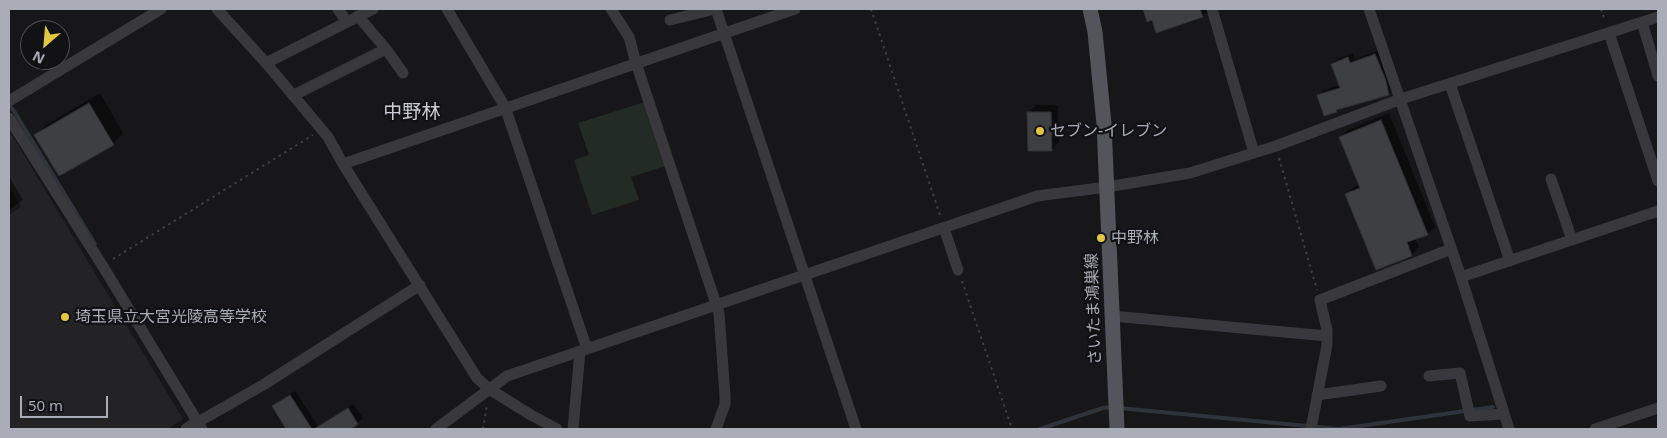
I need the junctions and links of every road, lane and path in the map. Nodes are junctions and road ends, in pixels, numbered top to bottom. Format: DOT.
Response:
graph roads {
  1 [pos="161,9"];
  2 [pos="217,9"];
  3 [pos="338,9"];
  4 [pos="373,9"];
  5 [pos="448,9"];
  6 [pos="611,9"];
  7 [pos="716,9"];
  8 [pos="795,9"];
  9 [pos="872,9"];
  10 [pos="1090,9"];
  11 [pos="1212,9"];
  12 [pos="1369,9"];
  13 [pos="358,16"];
  14 [pos="1658,17"];
  15 [pos="670,20"];
  16 [pos="347,22"];
  17 [pos="1642,22"];
  18 [pos="725,33"];
  19 [pos="1609,33"];
  20 [pos="386,49"];
  21 [pos="266,63"];
  22 [pos="636,63"];
  23 [pos="1658,73"];
  24 [pos="404,74"];
  25 [pos="1450,84"];
  26 [pos="294,95"];
  27 [pos="10,98"];
  28 [pos="1402,100"];
  29 [pos="505,107"];
  30 [pos="9,118"];
  31 [pos="322,129"];
  32 [pos="1276,146"];
  33 [pos="1254,153"];
  34 [pos="343,164"];
  35 [pos="1551,179"];
  36 [pos="1658,181"];
  37 [pos="1107,187"];
  38 [pos="1658,211"];
  39 [pos="944,228"];
  40 [pos="1572,240"];
  41 [pos="1451,249"];
  42 [pos="1510,261"];
  43 [pos="102,265"];
  44 [pos="958,270"];
  45 [pos="805,275"];
  46 [pos="1461,277"];
  47 [pos="420,285"];
  48 [pos="1320,300"];
  49 [pos="716,305"];
  50 [pos="1112,316"];
  51 [pos="1327,336"];
  52 [pos="584,350"];
  53 [pos="1429,376"];
  54 [pos="1381,386"];
  55 [pos="485,392"];
  56 [pos="1317,395"];
  57 [pos="1658,408"];
  58 [pos="1504,414"];
  59 [pos="199,424"];
  60 [pos="186,429"];
  61 [pos="436,429"];
  62 [pos="483,429"];
  63 [pos="557,429"];
  64 [pos="573,429"];
  65 [pos="716,429"];
  66 [pos="856,429"];
  67 [pos="1012,429"];
  68 [pos="1117,429"];
  69 [pos="1311,429"];
  70 [pos="1509,429"];
  71 [pos="1595,429"];
  1 -- 27 [label="street"];
  2 -- 21 [label="street"];
  3 -- 16 [label="street"];
  4 -- 13 [label="street"];
  5 -- 29 [label="street"];
  6 -- 22 [label="street"];
  7 -- 15 [label="street"];
  7 -- 18 [label="street"];
  8 -- 18 [label="street"];
  9 -- 39 [label="path"];
  10 -- 37 [label="main road, さいたま鴻巣線"];
  11 -- 33 [label="street"];
  12 -- 28 [label="street"];
  13 -- 16 [label="street"];
  13 -- 20 [label="street"];
  14 -- 17 [label="street"];
  16 -- 21 [label="street"];
  17 -- 19 [label="street"];
  17 -- 23 [label="street"];
  18 -- 22 [label="street"];
  18 -- 45 [label="street"];
  19 -- 25 [label="street"];
  19 -- 36 [label="street"];
  20 -- 24 [label="street"];
  20 -- 26 [label="street"];
  21 -- 26 [label="street"];
  22 -- 29 [label="street"];
  22 -- 49 [label="street"];
  25 -- 28 [label="street"];
  25 -- 42 [label="street"];
  26 -- 31 [label="street"];
  28 -- 32 [label="street"];
  28 -- 41 [label="street"];
  29 -- 34 [label="street"];
  29 -- 52 [label="street"];
  30 -- 43 [label="street"];
  31 -- 34 [label="street"];
  31 -- 43 [label="path"];
  32 -- 33 [label="street"];
  32 -- 48 [label="path"];
  33 -- 37 [label="street"];
  34 -- 47 [label="street"];
  35 -- 40 [label="street"];
  37 -- 39 [label="street"];
  37 -- 50 [label="main road, さいたま鴻巣線"];
  38 -- 40 [label="street"];
  39 -- 44 [label="street"];
  39 -- 45 [label="street"];
  40 -- 42 [label="street"];
  41 -- 46 [label="street"];
  41 -- 48 [label="street"];
  42 -- 46 [label="street"];
  43 -- 59 [label="street"];
  44 -- 67 [label="path"];
  45 -- 49 [label="street"];
  45 -- 66 [label="street"];
  46 -- 58 [label="street"];
  47 -- 55 [label="street"];
  47 -- 59 [label="street"];
  48 -- 51 [label="street"];
  49 -- 52 [label="street"];
  49 -- 65 [label="street"];
  50 -- 51 [label="street"];
  50 -- 68 [label="main road, さいたま鴻巣線"];
  51 -- 56 [label="street"];
  52 -- 55 [label="street"];
  52 -- 64 [label="street"];
  53 -- 58 [label="street"];
  54 -- 56 [label="street"];
  55 -- 61 [label="street"];
  55 -- 62 [label="path"];
  55 -- 63 [label="street"];
  56 -- 69 [label="street"];
  57 -- 71 [label="street"];
  58 -- 70 [label="street"];
  59 -- 60 [label="street"];
}
